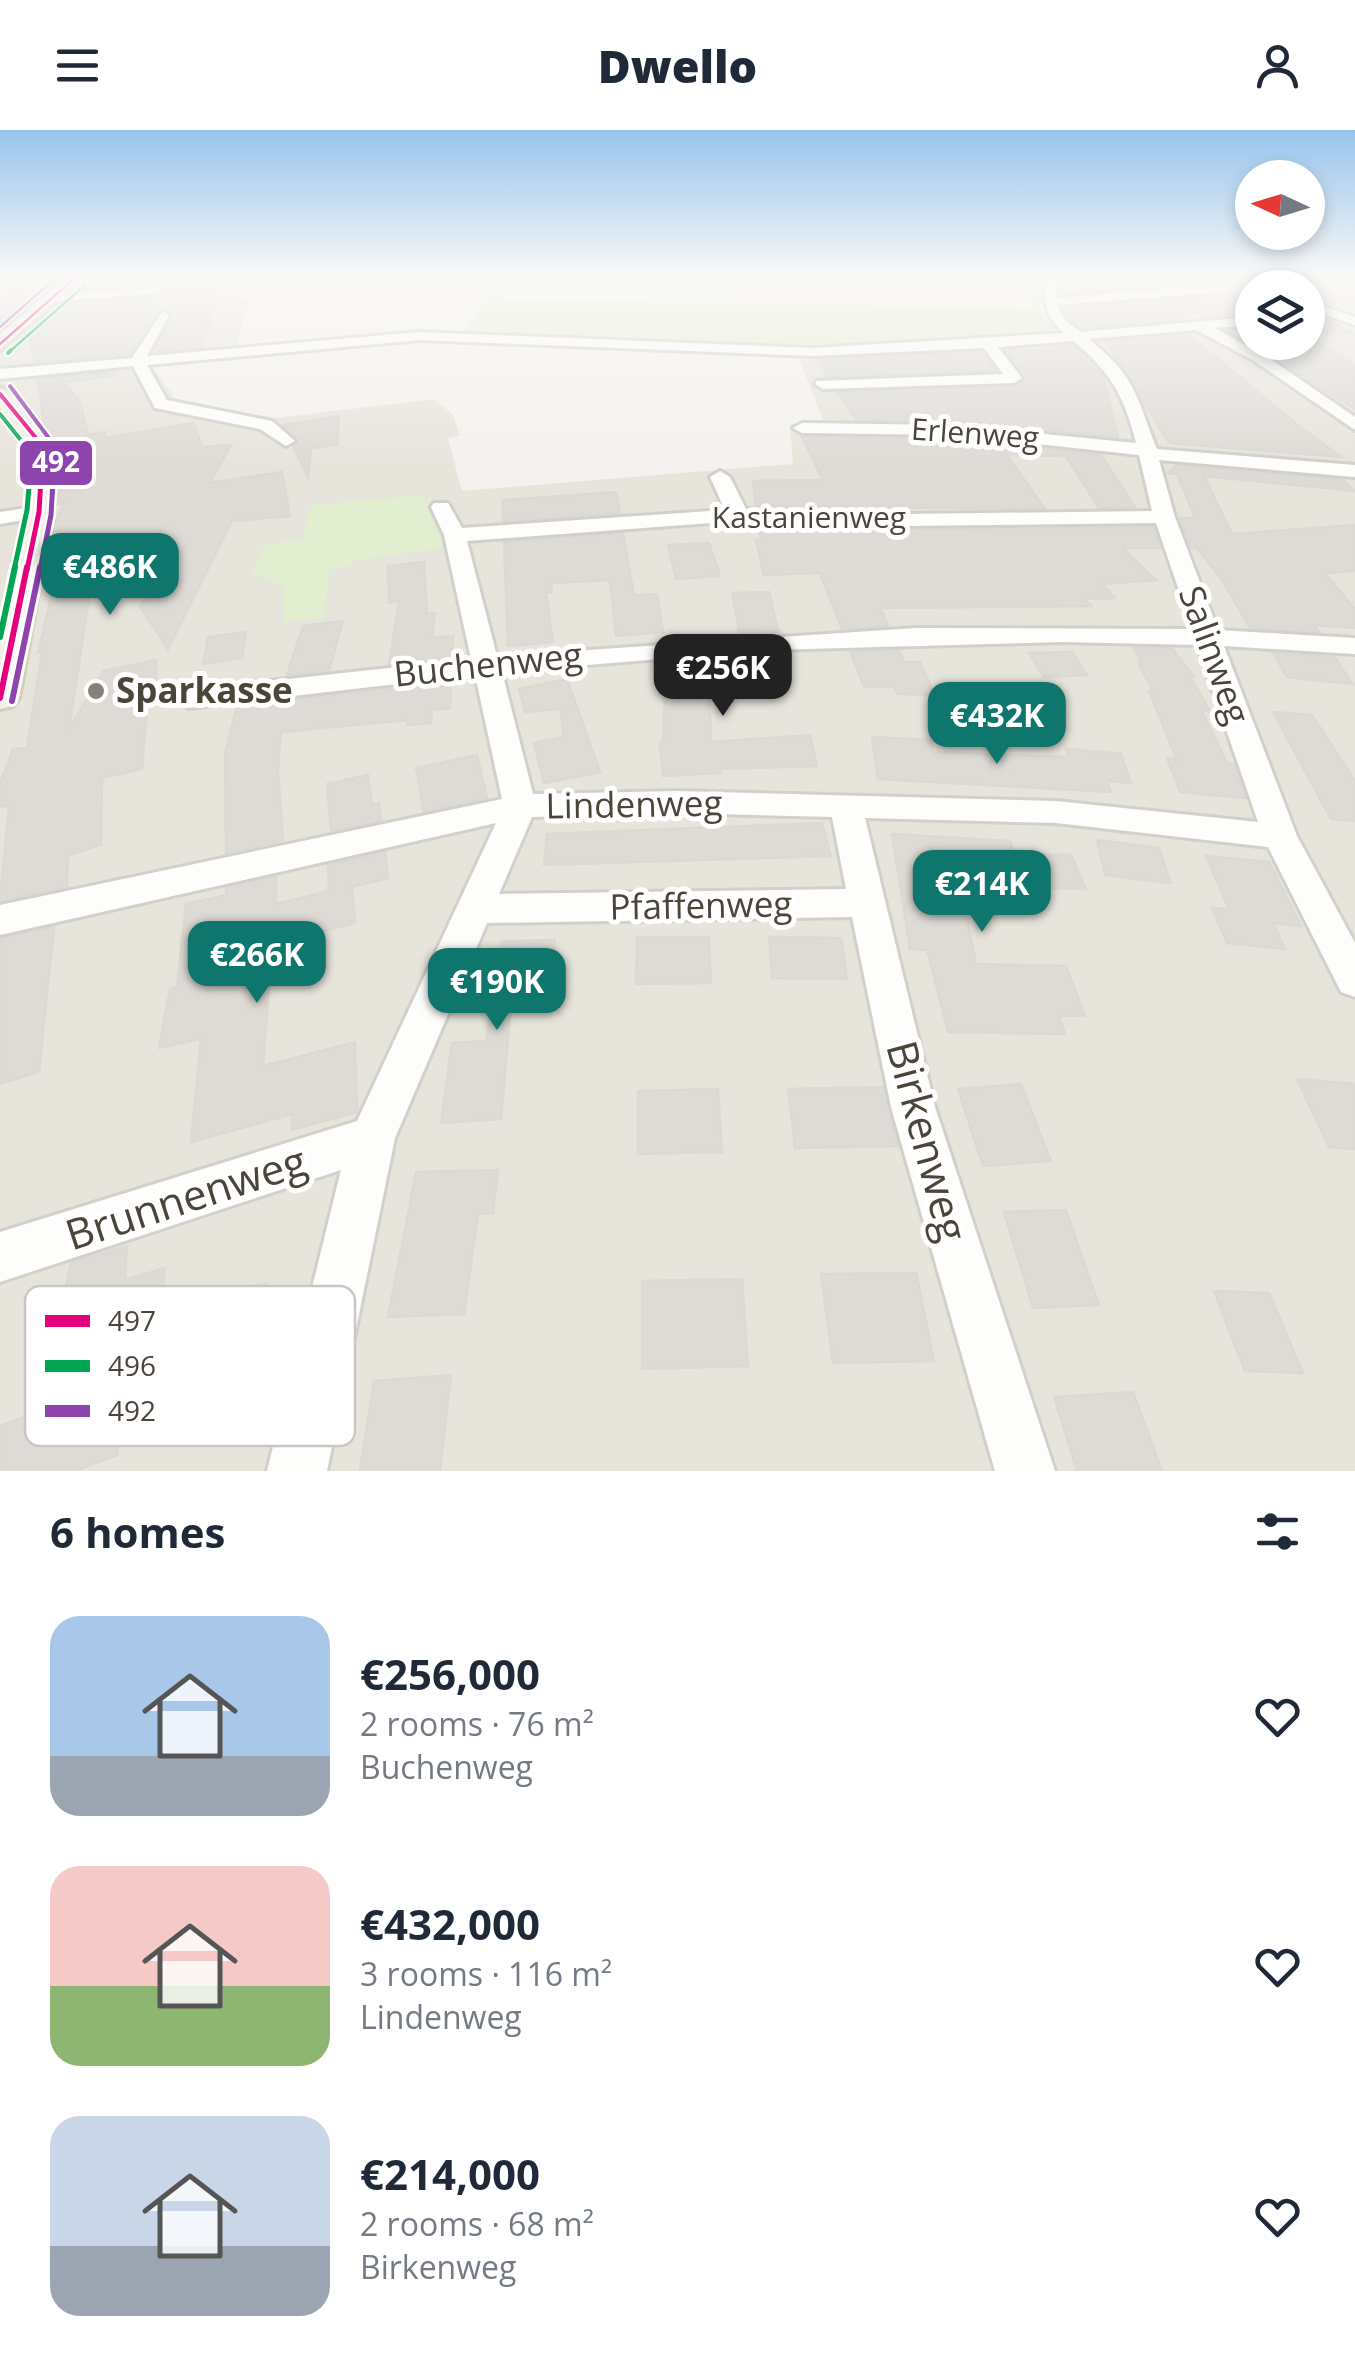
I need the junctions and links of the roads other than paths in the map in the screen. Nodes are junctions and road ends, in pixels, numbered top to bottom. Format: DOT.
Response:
graph roads {
  1 [pos="149,339"];
  2 [pos="390,339"];
  3 [pos="478,339"];
  4 [pos="1046,339"];
  5 [pos="1077,339"];
  6 [pos="1223,339"];
  7 [pos="988,344"];
  8 [pos="137,360"];
  9 [pos="0,374"];
  10 [pos="823,384"];
  11 [pos="0,394"];
  12 [pos="1355,424"];
  13 [pos="802,428"];
  14 [pos="286,440"];
  15 [pos="1148,452"];
  16 [pos="1355,472"];
  17 [pos="720,478"];
  18 [pos="39,512"];
  19 [pos="738,515"];
  20 [pos="1164,517"];
  21 [pos="0,518"];
  22 [pos="1207,634"];
  23 [pos="1355,646"];
  24 [pos="483,663"];
  25 [pos="0,698"];
  26 [pos="189,699"];
  27 [pos="520,806"];
  28 [pos="846,806"];
  29 [pos="1280,836"];
  30 [pos="868,903"];
  31 [pos="474,910"];
  32 [pos="0,920"];
  33 [pos="1355,980"];
  34 [pos="372,1138"];
  35 [pos="0,1257"];
  36 [pos="339,1286"];
  37 [pos="303,1446"];
  38 [pos="297,1471"];
  39 [pos="1025,1471"];
  1 -- 8 [label="street"];
  2 -- 8 [label="street"];
  3 -- 7 [label="street"];
  4 -- 7 [label="street"];
  5 -- 15 [label="street, Salinweg"];
  6 -- 12 [label="street"];
  7 -- 10 [label="street"];
  8 -- 9 [label="street"];
  8 -- 14 [label="street"];
  11 -- 18 [label="main road"];
  13 -- 15 [label="street, Erlenweg"];
  15 -- 16 [label="street, Erlenweg"];
  15 -- 20 [label="street, Salinweg"];
  17 -- 19 [label="street"];
  18 -- 21 [label="street"];
  18 -- 25 [label="main road"];
  19 -- 20 [label="street, Kastanienweg"];
  19 -- 24 [label="street, Kastanienweg"];
  20 -- 22 [label="street, Salinweg"];
  22 -- 23 [label="street, Buchenweg"];
  22 -- 24 [label="street, Buchenweg"];
  22 -- 29 [label="street, Salinweg"];
  24 -- 26 [label="street, Buchenweg"];
  24 -- 27 [label="street"];
  27 -- 28 [label="street, Lindenweg"];
  27 -- 31 [label="street"];
  27 -- 32 [label="street, Lindenweg"];
  28 -- 29 [label="street, Lindenweg"];
  28 -- 30 [label="street, Birkenweg"];
  29 -- 33 [label="street, Salinweg"];
  30 -- 31 [label="street, Pfaffenweg"];
  30 -- 39 [label="street, Birkenweg"];
  31 -- 34 [label="street"];
  34 -- 35 [label="street, Brunnenweg"];
  34 -- 36 [label="street"];
  37 -- 38 [label="street"];
}
